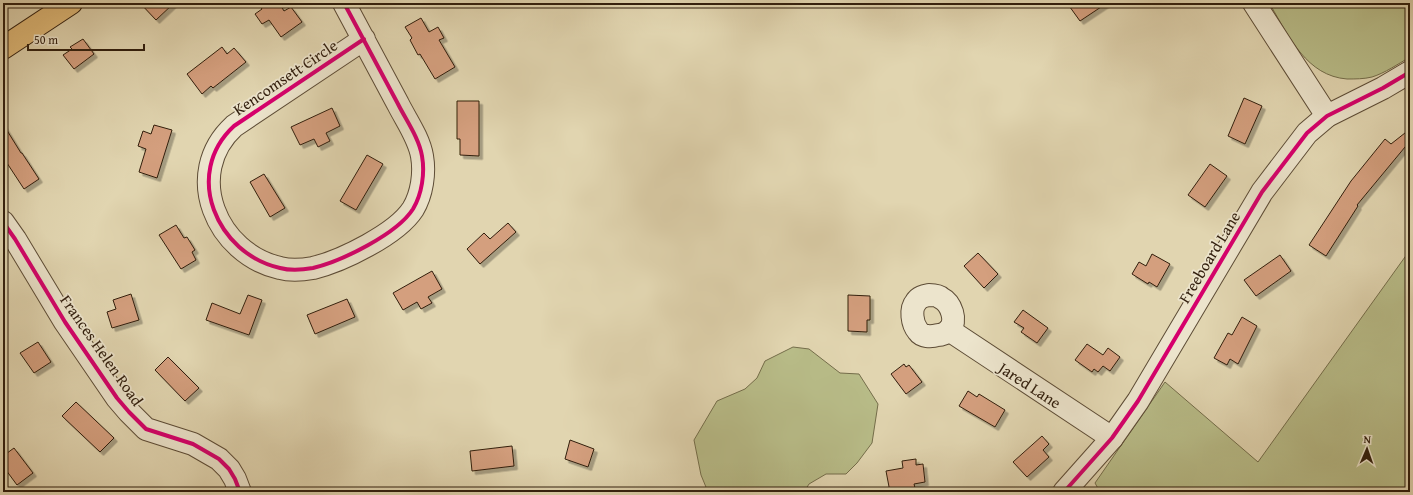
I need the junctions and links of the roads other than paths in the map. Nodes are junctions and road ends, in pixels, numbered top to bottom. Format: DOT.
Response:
graph roads {
  1 [pos="70,3"];
  2 [pos="344,3"];
  3 [pos="1254,3"];
  4 [pos="364,39"];
  5 [pos="3,48"];
  6 [pos="1410,72"];
  7 [pos="1327,116"];
  8 [pos="3,222"];
  9 [pos="9,243"];
  10 [pos="949,330"];
  11 [pos="1112,438"];
  12 [pos="240,492"];
  13 [pos="1064,492"];
  1 -- 5 [label="main road"];
  2 -- 4 [label="street, Kencomsett Circle"];
  3 -- 7 [label="street"];
  4 -- 4 [label="street, Kencomsett Circle"];
  6 -- 7 [label="street, Freeboard Lane"];
  7 -- 11 [label="street, Freeboard Lane"];
  8 -- 9 [label="street, Frances Helen Road"];
  9 -- 12 [label="street, Frances Helen Road"];
  10 -- 11 [label="street, Jared Lane"];
  11 -- 13 [label="street, Freeboard Lane"];
}
